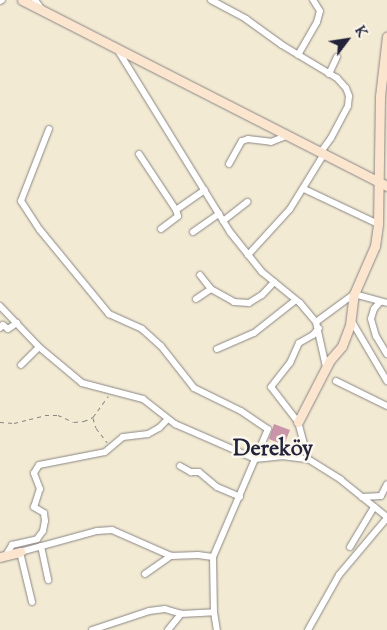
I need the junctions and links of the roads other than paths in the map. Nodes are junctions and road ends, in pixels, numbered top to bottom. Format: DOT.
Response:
graph roads {
  1 [pos="22,0"];
  2 [pos="35,0"];
  3 [pos="211,0"];
  4 [pos="313,0"];
  5 [pos="43,10"];
  6 [pos="387,36"];
  7 [pos="116,48"];
  8 [pos="298,55"];
  9 [pos="337,57"];
  10 [pos="329,74"];
  11 [pos="49,129"];
  12 [pos="288,135"];
  13 [pos="322,153"];
  14 [pos="139,154"];
  15 [pos="229,164"];
  16 [pos="378,181"];
  17 [pos="387,186"];
  18 [pos="304,189"];
  19 [pos="205,190"];
  20 [pos="247,202"];
  21 [pos="176,210"];
  22 [pos="219,214"];
  23 [pos="223,220"];
  24 [pos="378,224"];
  25 [pos="161,229"];
  26 [pos="193,232"];
  27 [pos="248,255"];
  28 [pos="200,275"];
  29 [pos="274,282"];
  30 [pos="211,289"];
  31 [pos="354,294"];
  32 [pos="196,299"];
  33 [pos="296,300"];
  34 [pos="384,302"];
  35 [pos="0,306"];
  36 [pos="351,320"];
  37 [pos="17,323"];
  38 [pos="317,325"];
  39 [pos="0,328"];
  40 [pos="39,347"];
  41 [pos="217,349"];
  42 [pos="387,354"];
  43 [pos="21,365"];
  44 [pos="326,367"];
  45 [pos="336,381"];
  46 [pos="387,381"];
  47 [pos="387,406"];
  48 [pos="167,420"];
  49 [pos="298,422"];
  50 [pos="254,459"];
  51 [pos="308,459"];
  52 [pos="180,466"];
  53 [pos="387,484"];
  54 [pos="240,497"];
  55 [pos="362,497"];
  56 [pos="374,507"];
  57 [pos="387,517"];
  58 [pos="41,546"];
  59 [pos="350,547"];
  60 [pos="20,552"];
  61 [pos="3,556"];
  62 [pos="171,556"];
  63 [pos="213,557"];
  64 [pos="144,574"];
  65 [pos="48,580"];
  66 [pos="32,602"];
  67 [pos="214,612"];
  68 [pos="181,614"];
  69 [pos="92,630"];
  70 [pos="168,630"];
  71 [pos="218,630"];
  72 [pos="308,630"];
  1 -- 5 [label="street"];
  2 -- 5 [label="street"];
  3 -- 8 [label="street"];
  4 -- 8 [label="street"];
  5 -- 7 [label="street"];
  6 -- 16 [label="street"];
  7 -- 12 [label="street"];
  7 -- 19 [label="street"];
  8 -- 10 [label="street"];
  9 -- 10 [label="street"];
  10 -- 13 [label="street"];
  11 -- 50 [label="street"];
  12 -- 13 [label="street"];
  12 -- 15 [label="street"];
  13 -- 16 [label="street"];
  13 -- 18 [label="street"];
  14 -- 21 [label="street"];
  16 -- 17 [label="street"];
  16 -- 24 [label="street"];
  18 -- 24 [label="street"];
  18 -- 27 [label="street"];
  19 -- 21 [label="street"];
  19 -- 22 [label="street"];
  20 -- 23 [label="street"];
  21 -- 25 [label="street"];
  22 -- 23 [label="street"];
  22 -- 26 [label="street"];
  23 -- 27 [label="street"];
  24 -- 31 [label="street"];
  27 -- 29 [label="street"];
  28 -- 30 [label="street"];
  29 -- 30 [label="street"];
  29 -- 33 [label="street"];
  30 -- 32 [label="street"];
  31 -- 34 [label="street"];
  31 -- 36 [label="street"];
  31 -- 38 [label="street"];
  33 -- 38 [label="street"];
  33 -- 41 [label="street"];
  34 -- 42 [label="street"];
  35 -- 37 [label="street"];
  36 -- 44 [label="street"];
  36 -- 46 [label="street"];
  37 -- 39 [label="street"];
  37 -- 40 [label="street"];
  38 -- 44 [label="street"];
  38 -- 49 [label="street"];
  40 -- 43 [label="street"];
  40 -- 48 [label="street"];
  44 -- 49 [label="street"];
  45 -- 47 [label="street"];
  48 -- 50 [label="street"];
  48 -- 61 [label="street"];
  49 -- 51 [label="street"];
  50 -- 51 [label="street"];
  50 -- 54 [label="street"];
  51 -- 55 [label="street"];
  52 -- 54 [label="street"];
  53 -- 55 [label="street"];
  54 -- 63 [label="street"];
  55 -- 56 [label="street"];
  56 -- 57 [label="street"];
  56 -- 59 [label="street"];
  57 -- 72 [label="street"];
  58 -- 60 [label="street"];
  58 -- 62 [label="street"];
  58 -- 65 [label="street"];
  60 -- 61 [label="street"];
  60 -- 66 [label="street"];
  62 -- 63 [label="street"];
  62 -- 64 [label="street"];
  63 -- 67 [label="street"];
  67 -- 68 [label="street"];
  67 -- 71 [label="street"];
  68 -- 69 [label="street"];
  68 -- 70 [label="street"];
}
